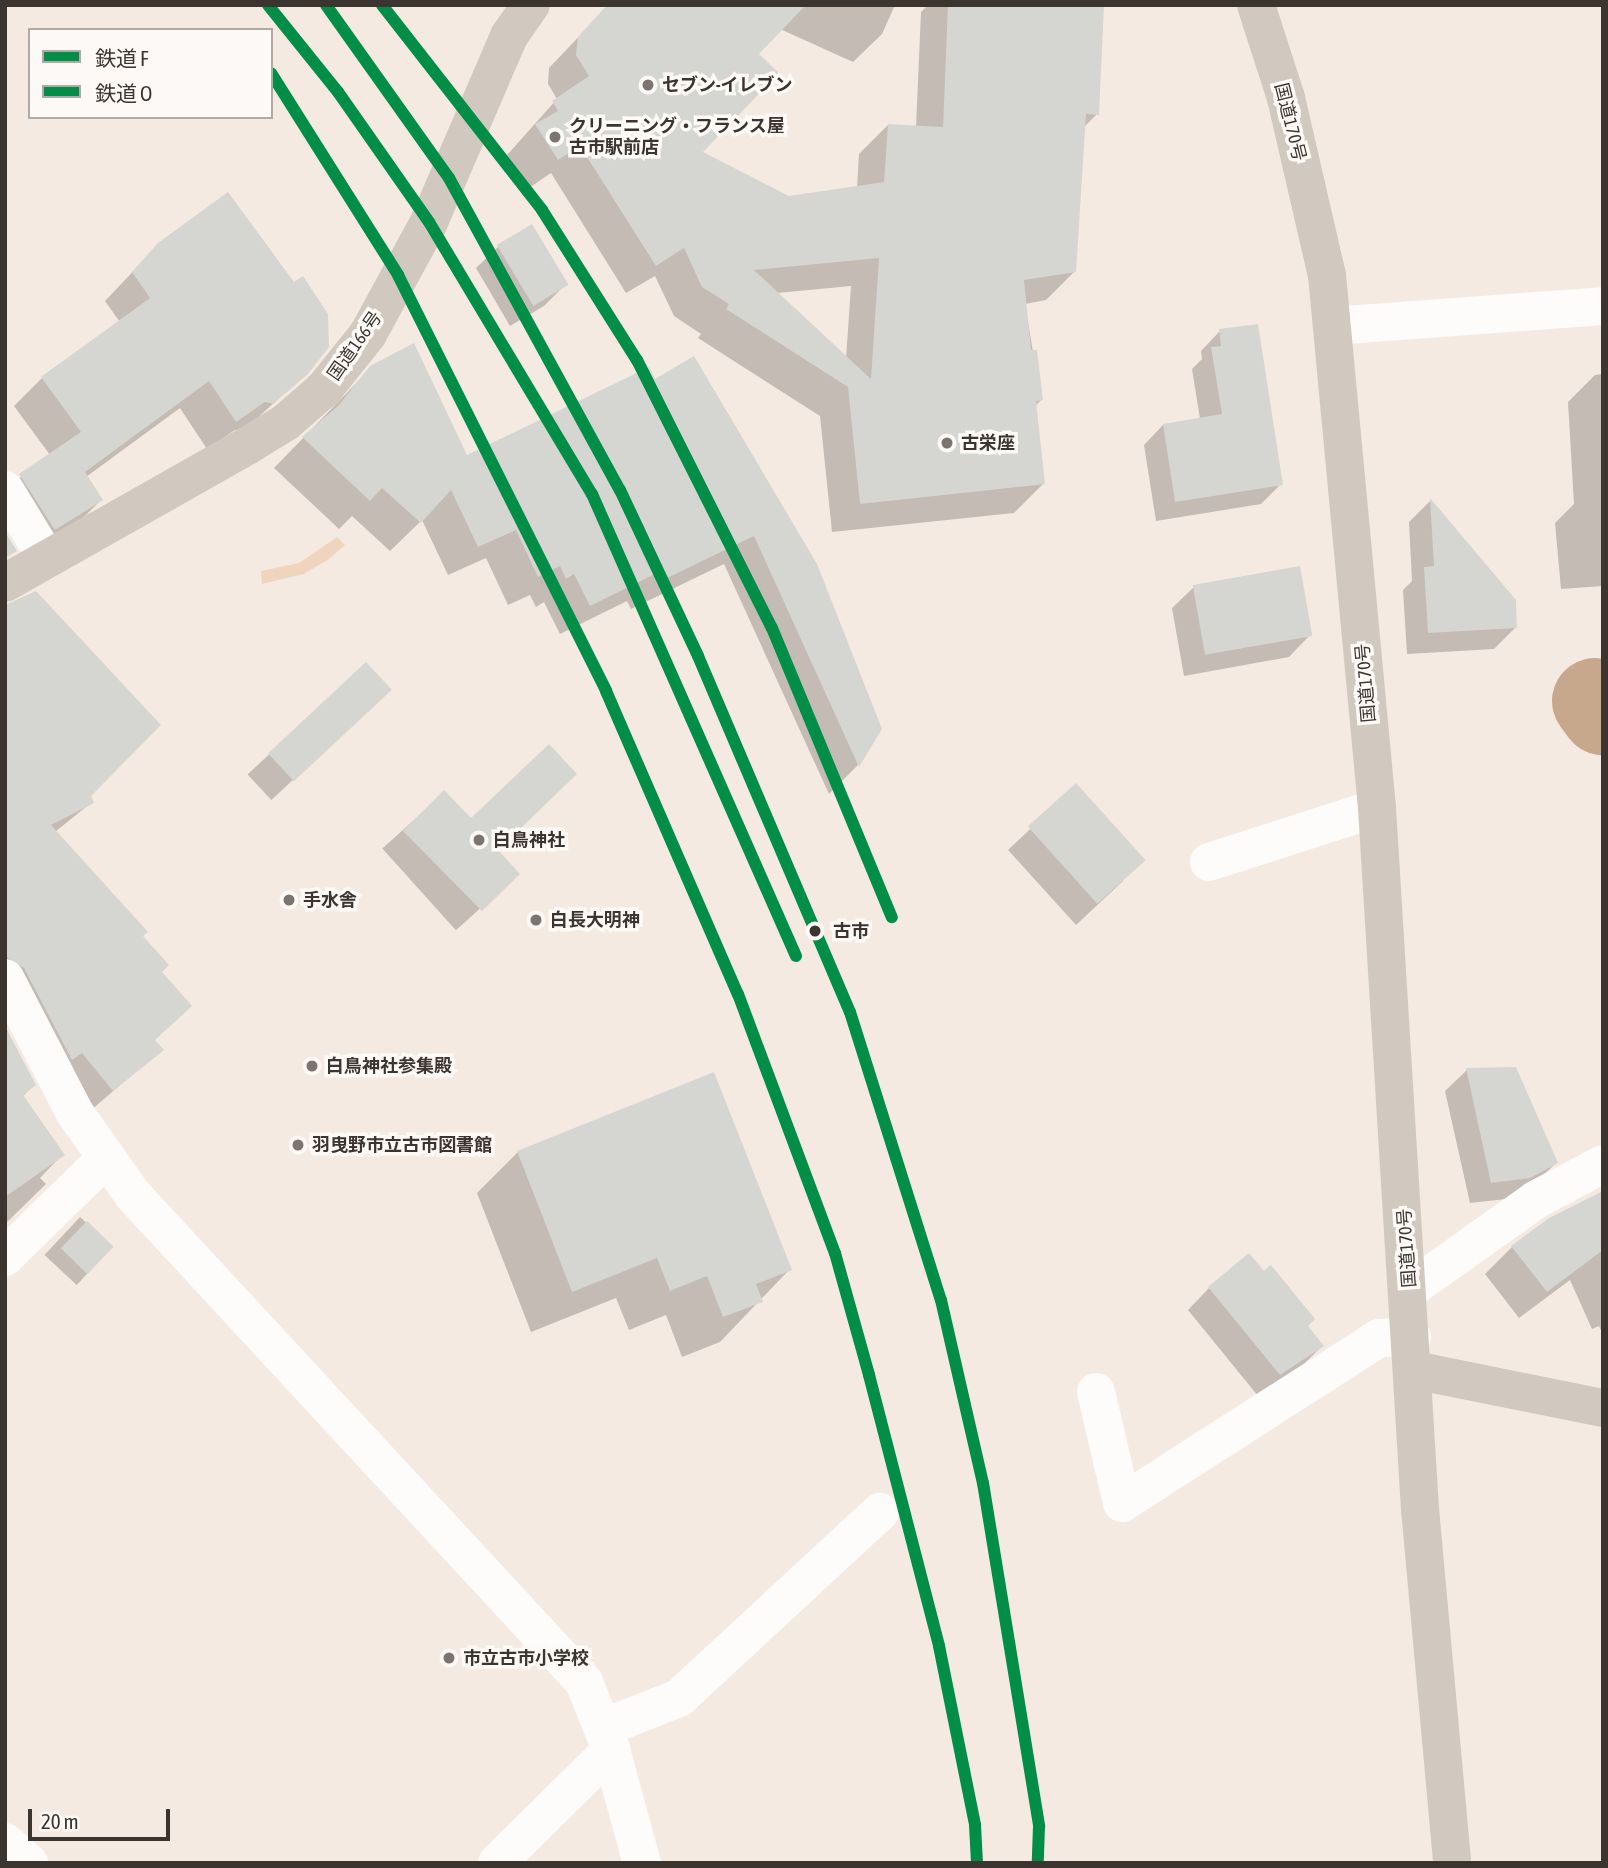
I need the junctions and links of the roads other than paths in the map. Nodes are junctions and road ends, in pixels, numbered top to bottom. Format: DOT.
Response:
graph roads {
  1 [pos="531,5"];
  2 [pos="1263,9"];
  3 [pos="1603,306"];
  4 [pos="1332,326"];
  5 [pos="5,490"];
  6 [pos="47,559"];
  7 [pos="5,583"];
  8 [pos="1377,808"];
  9 [pos="1209,862"];
  10 [pos="5,978"];
  11 [pos="105,1159"];
  12 [pos="1603,1164"];
  13 [pos="5,1257"];
  14 [pos="1409,1290"];
  15 [pos="1413,1353"];
  16 [pos="1096,1392"];
  17 [pos="1603,1408"];
  18 [pos="880,1512"];
  19 [pos="607,1739"];
  20 [pos="5,1842"];
  21 [pos="29,1863"];
  22 [pos="497,1863"];
  23 [pos="642,1863"];
  24 [pos="1452,1863"];
  1 -- 6 [label="highway, 国道166号"];
  2 -- 4 [label="highway, 国道170号"];
  3 -- 4 [label="street"];
  4 -- 8 [label="highway, 国道170号"];
  5 -- 6 [label="street"];
  6 -- 7 [label="highway, 国道166号"];
  8 -- 9 [label="street"];
  8 -- 14 [label="highway, 国道170号"];
  10 -- 11 [label="street"];
  11 -- 13 [label="street"];
  11 -- 19 [label="street"];
  12 -- 14 [label="street"];
  14 -- 15 [label="highway, 国道170号"];
  15 -- 16 [label="street"];
  15 -- 17 [label="highway"];
  15 -- 24 [label="highway, 国道170号"];
  18 -- 19 [label="street"];
  19 -- 22 [label="street"];
  19 -- 23 [label="street"];
  20 -- 21 [label="street"];
}
